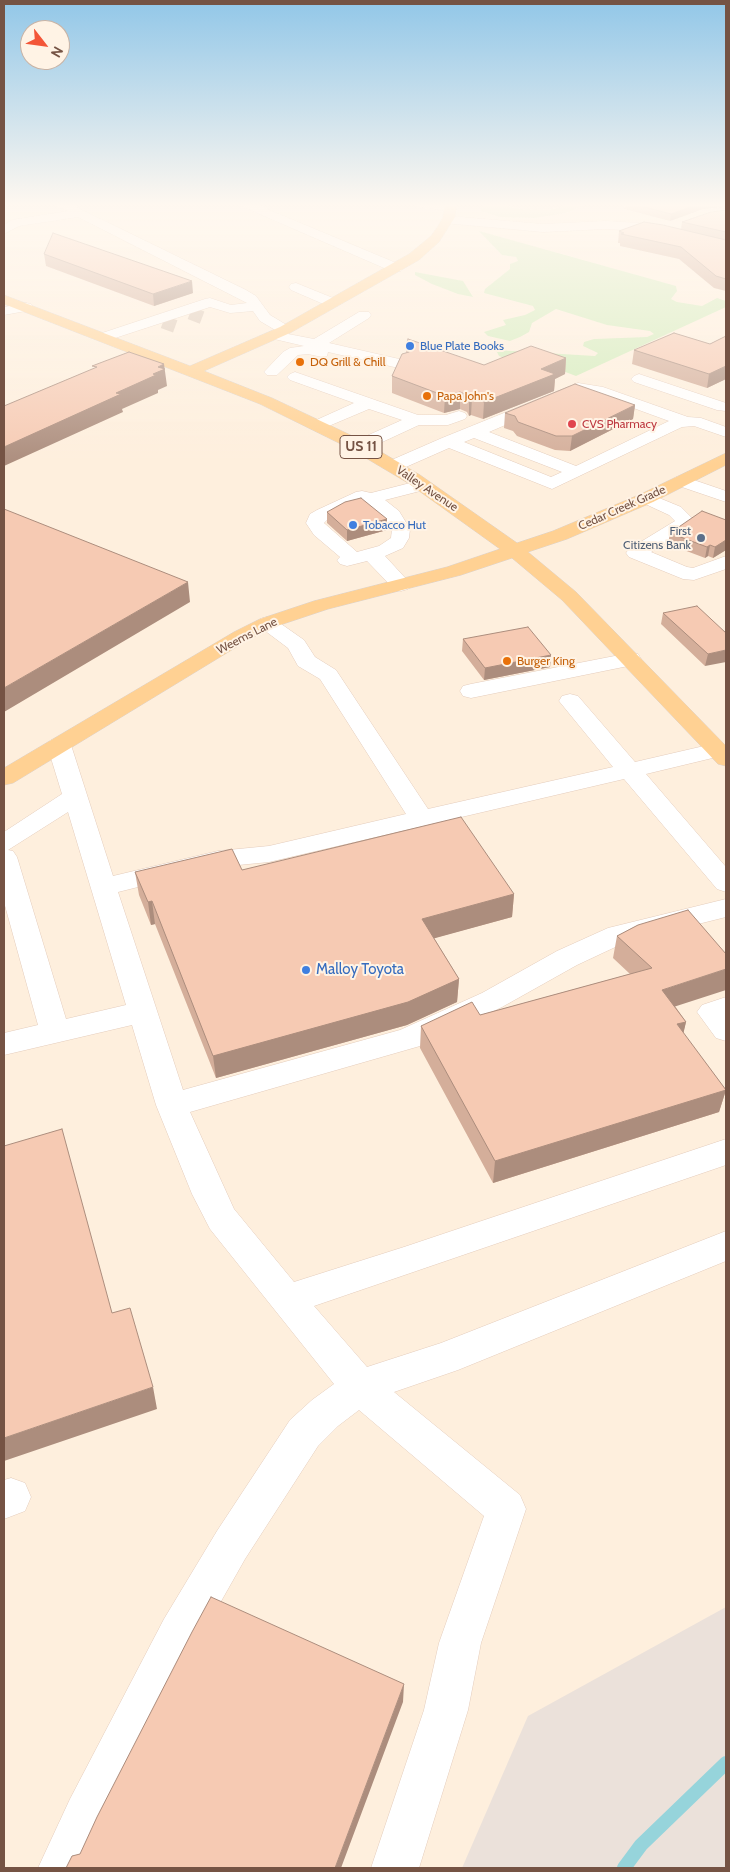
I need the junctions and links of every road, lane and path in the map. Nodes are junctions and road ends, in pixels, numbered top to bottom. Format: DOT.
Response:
graph roads {
  1 [pos="240,291"];
  2 [pos="304,291"];
  3 [pos="354,291"];
  4 [pos="4,299"];
  5 [pos="329,305"];
  6 [pos="257,306"];
  7 [pos="26,307"];
  8 [pos="230,309"];
  9 [pos="4,311"];
  10 [pos="125,315"];
  11 [pos="217,318"];
  12 [pos="165,320"];
  13 [pos="280,332"];
  14 [pos="104,337"];
  15 [pos="316,344"];
  16 [pos="347,363"];
  17 [pos="403,364"];
  18 [pos="192,371"];
  19 [pos="272,372"];
  20 [pos="295,377"];
  21 [pos="639,379"];
  22 [pos="328,388"];
  23 [pos="611,395"];
  24 [pos="368,403"];
  25 [pos="725,406"];
  26 [pos="512,415"];
  27 [pos="459,416"];
  28 [pos="416,420"];
  29 [pos="690,421"];
  30 [pos="318,425"];
  31 [pos="473,432"];
  32 [pos="726,432"];
  33 [pos="448,442"];
  34 [pos="359,446"];
  35 [pos="726,458"];
  36 [pos="393,466"];
  37 [pos="576,472"];
  38 [pos="682,481"];
  39 [pos="422,485"];
  40 [pos="726,497"];
  41 [pos="371,498"];
  42 [pos="646,498"];
  43 [pos="514,550"];
  44 [pos="357,557"];
  45 [pos="726,562"];
  46 [pos="401,585"];
  47 [pos="267,624"];
  48 [pos="630,659"];
  49 [pos="471,691"];
  50 [pos="570,701"];
  51 [pos="59,745"];
  52 [pos="722,754"];
  53 [pos="627,769"];
  54 [pos="4,778"];
  55 [pos="75,796"];
  56 [pos="421,818"];
  57 [pos="4,843"];
  58 [pos="4,857"];
  59 [pos="726,883"];
  60 [pos="104,887"];
  61 [pos="726,908"];
  62 [pos="726,1007"];
  63 [pos="143,1012"];
  64 [pos="726,1030"];
  65 [pos="55,1032"];
  66 [pos="4,1044"];
  67 [pos="172,1105"];
  68 [pos="726,1152"];
  69 [pos="726,1246"];
  70 [pos="288,1299"];
  71 [pos="360,1387"];
  72 [pos="62,1868"];
  73 [pos="396,1868"];
  1 -- 6 [label="street"];
  2 -- 5 [label="street"];
  3 -- 5 [label="main road"];
  4 -- 7 [label="main road, Valley Avenue / US 11"];
  5 -- 13 [label="main road"];
  5 -- 15 [label="street"];
  6 -- 8 [label="street"];
  6 -- 13 [label="street"];
  7 -- 9 [label="street"];
  7 -- 14 [label="main road, Valley Avenue / US 11"];
  8 -- 11 [label="street"];
  8 -- 12 [label="street"];
  10 -- 12 [label="street"];
  12 -- 14 [label="street"];
  13 -- 15 [label="street"];
  13 -- 18 [label="main road"];
  14 -- 18 [label="main road, Valley Avenue / US 11"];
  15 -- 16 [label="street"];
  16 -- 17 [label="street"];
  16 -- 19 [label="street"];
  16 -- 22 [label="street"];
  18 -- 30 [label="main road, Valley Avenue / US 11"];
  20 -- 22 [label="street"];
  21 -- 25 [label="street"];
  22 -- 24 [label="street"];
  23 -- 26 [label="street"];
  23 -- 26 [label="street"];
  23 -- 29 [label="street"];
  24 -- 28 [label="street"];
  24 -- 30 [label="street"];
  25 -- 29 [label="street"];
  26 -- 31 [label="street"];
  27 -- 28 [label="street"];
  28 -- 34 [label="street"];
  29 -- 32 [label="street"];
  29 -- 37 [label="street"];
  30 -- 34 [label="main road, Valley Avenue / US 11"];
  31 -- 33 [label="street"];
  31 -- 37 [label="street"];
  33 -- 36 [label="street"];
  33 -- 37 [label="street"];
  34 -- 36 [label="main road, Valley Avenue / US 11"];
  35 -- 38 [label="main road, Cedar Creek Grade"];
  36 -- 39 [label="main road, Valley Avenue / US 11"];
  38 -- 40 [label="street"];
  38 -- 42 [label="main road, Cedar Creek Grade"];
  39 -- 41 [label="street"];
  39 -- 43 [label="main road, Valley Avenue / US 11"];
  41 -- 44 [label="street"];
  41 -- 44 [label="street"];
  42 -- 43 [label="main road, Cedar Creek Grade"];
  42 -- 45 [label="street"];
  43 -- 46 [label="main road, Weems Lane"];
  43 -- 48 [label="main road, Valley Avenue / US 11"];
  44 -- 46 [label="street"];
  46 -- 47 [label="main road, Weems Lane"];
  47 -- 51 [label="main road, Weems Lane"];
  47 -- 56 [label="street"];
  48 -- 49 [label="street"];
  48 -- 52 [label="main road, Valley Avenue / US 11"];
  50 -- 53 [label="street"];
  51 -- 54 [label="main road, Weems Lane"];
  51 -- 55 [label="street"];
  52 -- 53 [label="street"];
  53 -- 56 [label="street"];
  53 -- 59 [label="street"];
  55 -- 57 [label="street"];
  55 -- 60 [label="street"];
  56 -- 60 [label="street"];
  58 -- 65 [label="street"];
  60 -- 63 [label="street"];
  61 -- 67 [label="street"];
  62 -- 64 [label="street"];
  63 -- 65 [label="street"];
  63 -- 67 [label="street"];
  65 -- 66 [label="street"];
  67 -- 70 [label="street"];
  68 -- 70 [label="street"];
  69 -- 71 [label="street"];
  70 -- 71 [label="street"];
  71 -- 72 [label="street"];
  71 -- 73 [label="street"];
}
